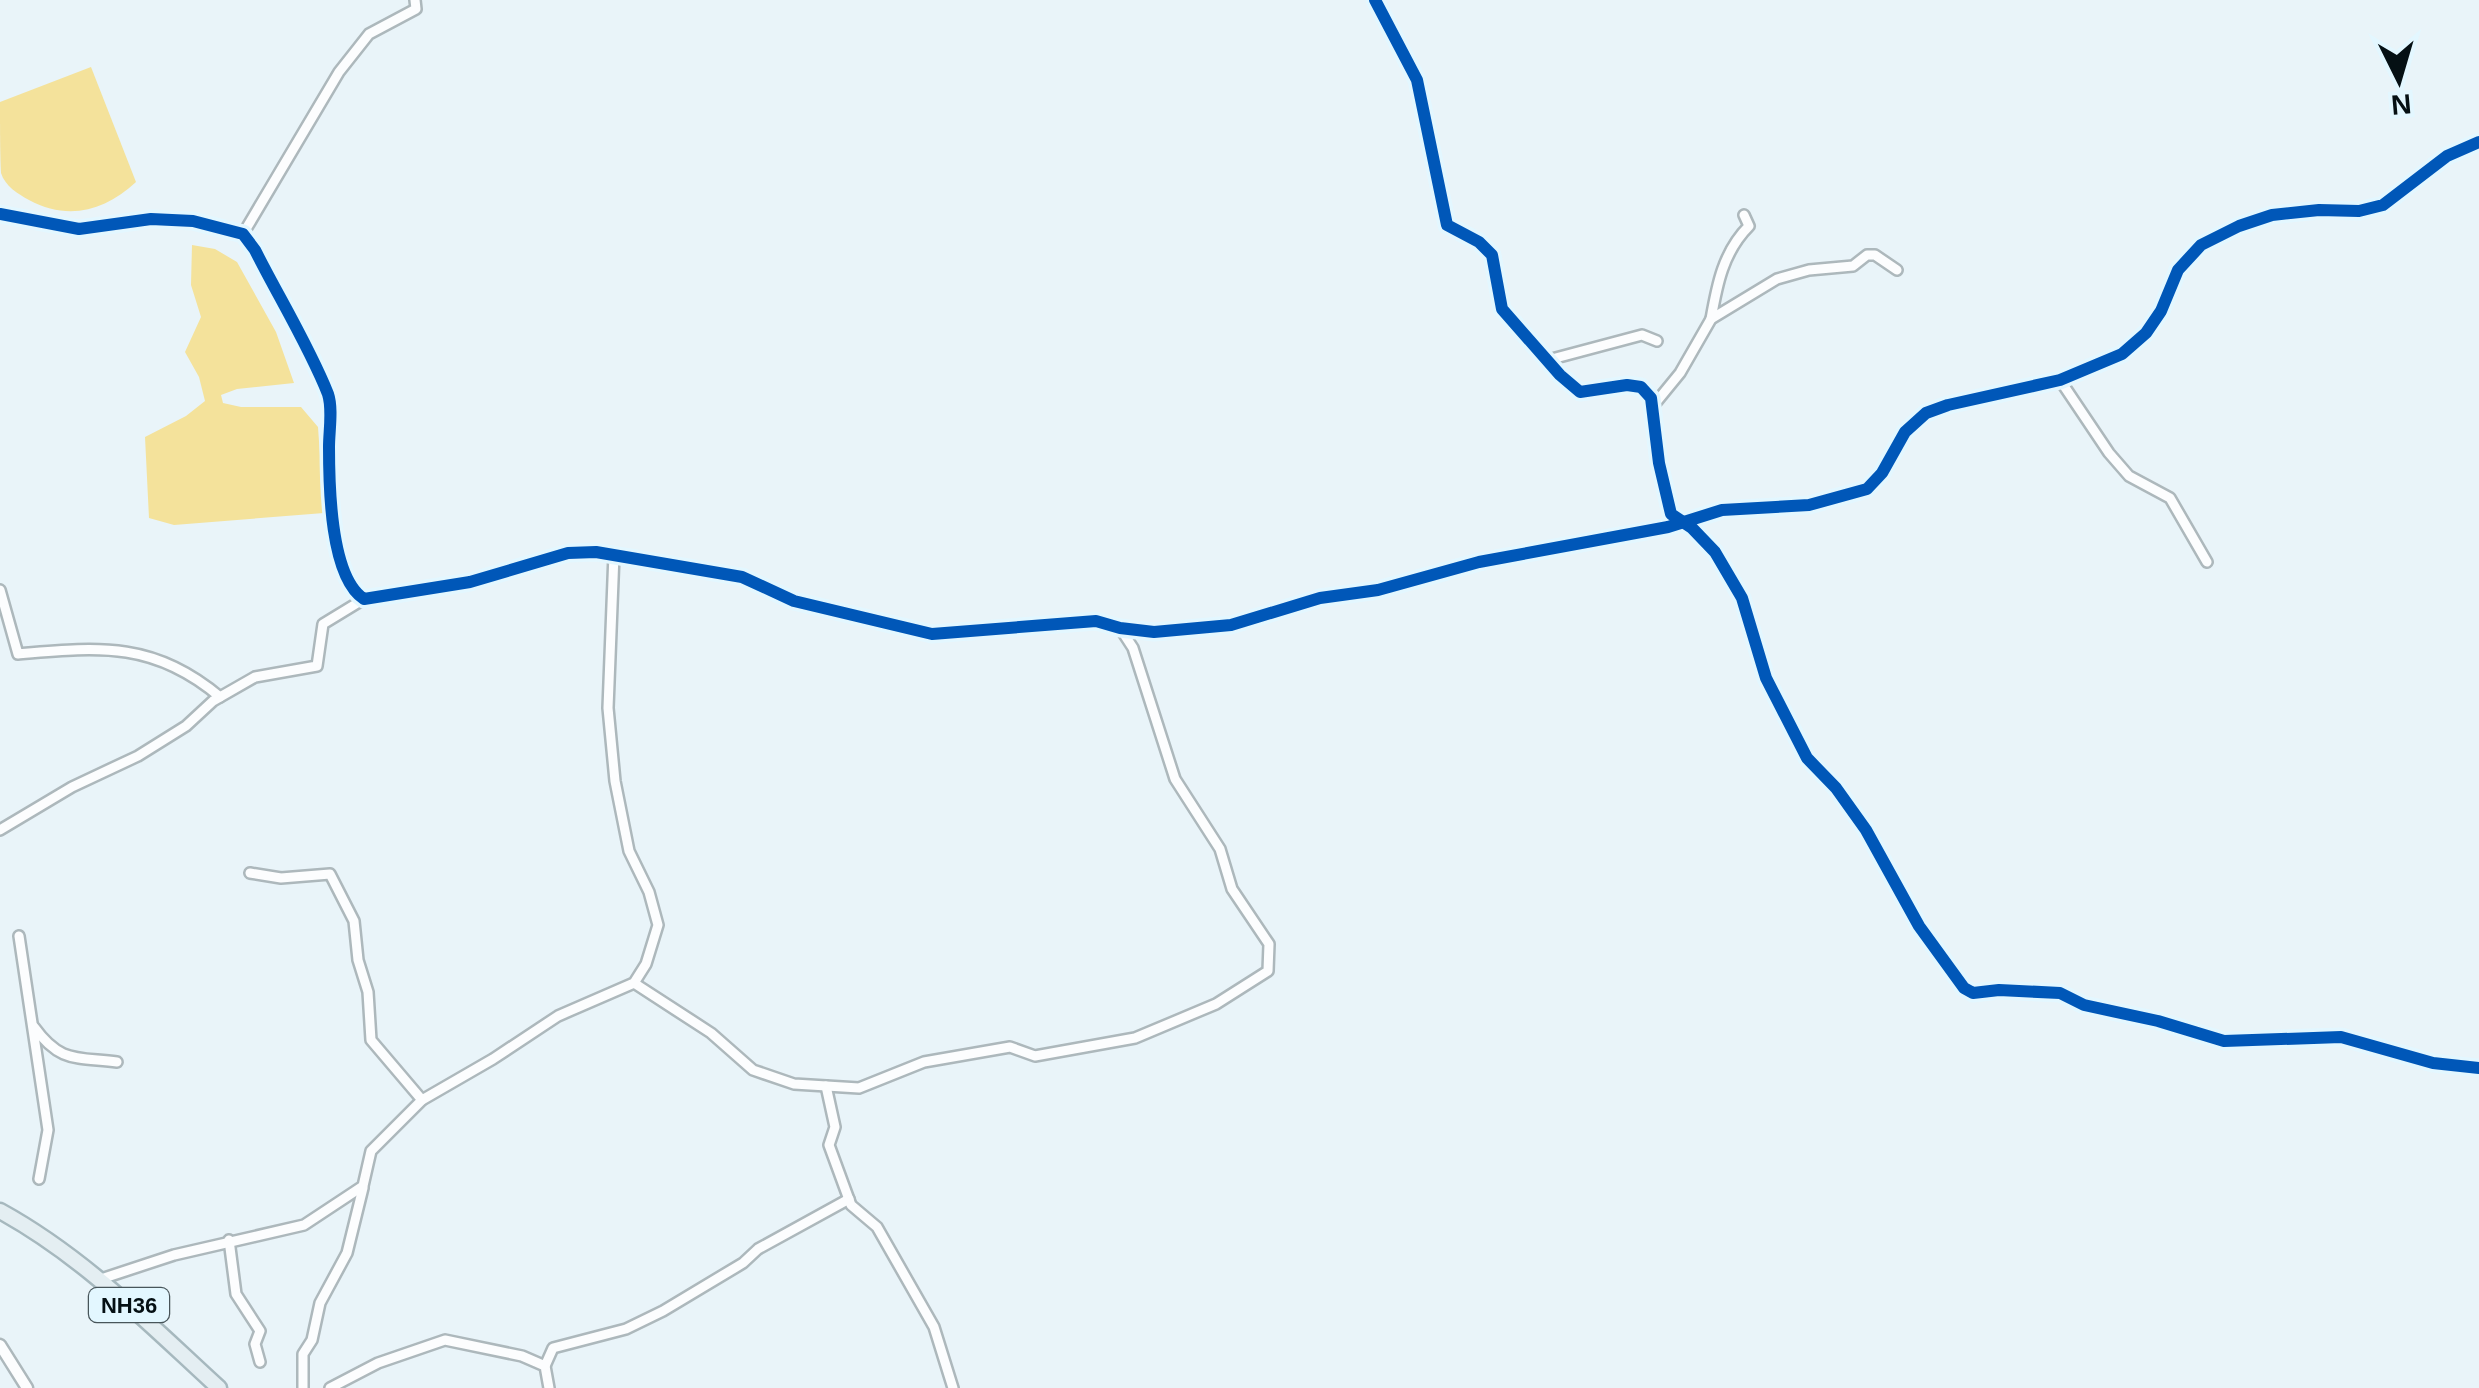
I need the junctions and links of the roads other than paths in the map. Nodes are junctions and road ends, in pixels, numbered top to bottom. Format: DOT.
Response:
graph roads {
  1 [pos="415,0"];
  2 [pos="1375,0"];
  3 [pos="2479,142"];
  4 [pos="0,214"];
  5 [pos="1744,215"];
  6 [pos="243,234"];
  7 [pos="1897,270"];
  8 [pos="1711,320"];
  9 [pos="1657,342"];
  10 [pos="1548,360"];
  11 [pos="2060,380"];
  12 [pos="1652,406"];
  13 [pos="1684,522"];
  14 [pos="614,554"];
  15 [pos="2207,562"];
  16 [pos="0,590"];
  17 [pos="364,599"];
  18 [pos="1120,628"];
  19 [pos="220,697"];
  20 [pos="0,830"];
  21 [pos="250,873"];
  22 [pos="20,936"];
  23 [pos="634,983"];
  24 [pos="33,1025"];
  25 [pos="117,1062"];
  26 [pos="2479,1068"];
  27 [pos="826,1086"];
  28 [pos="422,1100"];
  29 [pos="39,1179"];
  30 [pos="364,1186"];
  31 [pos="849,1199"];
  32 [pos="0,1215"];
  33 [pos="229,1240"];
  34 [pos="101,1279"];
  35 [pos="0,1345"];
  36 [pos="260,1362"];
  37 [pos="545,1366"];
  38 [pos="27,1388"];
  39 [pos="219,1388"];
  40 [pos="303,1388"];
  41 [pos="330,1388"];
  42 [pos="548,1388"];
  43 [pos="953,1388"];
  1 -- 6 [label="street"];
  2 -- 10 [label="street"];
  3 -- 11 [label="street"];
  4 -- 6 [label="street"];
  5 -- 8 [label="street"];
  6 -- 17 [label="street"];
  7 -- 8 [label="street"];
  8 -- 12 [label="street"];
  9 -- 10 [label="street"];
  10 -- 12 [label="street"];
  11 -- 13 [label="street"];
  11 -- 15 [label="street"];
  12 -- 13 [label="street"];
  13 -- 18 [label="street"];
  13 -- 26 [label="street"];
  14 -- 17 [label="street"];
  14 -- 18 [label="street"];
  14 -- 23 [label="street"];
  16 -- 19 [label="street"];
  17 -- 19 [label="street"];
  18 -- 27 [label="street"];
  19 -- 20 [label="street"];
  21 -- 28 [label="street"];
  22 -- 24 [label="street"];
  23 -- 27 [label="street"];
  23 -- 28 [label="street"];
  24 -- 25 [label="street"];
  24 -- 29 [label="street"];
  27 -- 31 [label="street"];
  28 -- 30 [label="street"];
  30 -- 33 [label="street"];
  30 -- 40 [label="street"];
  31 -- 37 [label="street"];
  31 -- 43 [label="street"];
  32 -- 34 [label="highway, NH36"];
  33 -- 34 [label="street"];
  33 -- 36 [label="street"];
  34 -- 39 [label="highway, NH36"];
  35 -- 38 [label="street"];
  37 -- 41 [label="street"];
  37 -- 42 [label="street"];
}
